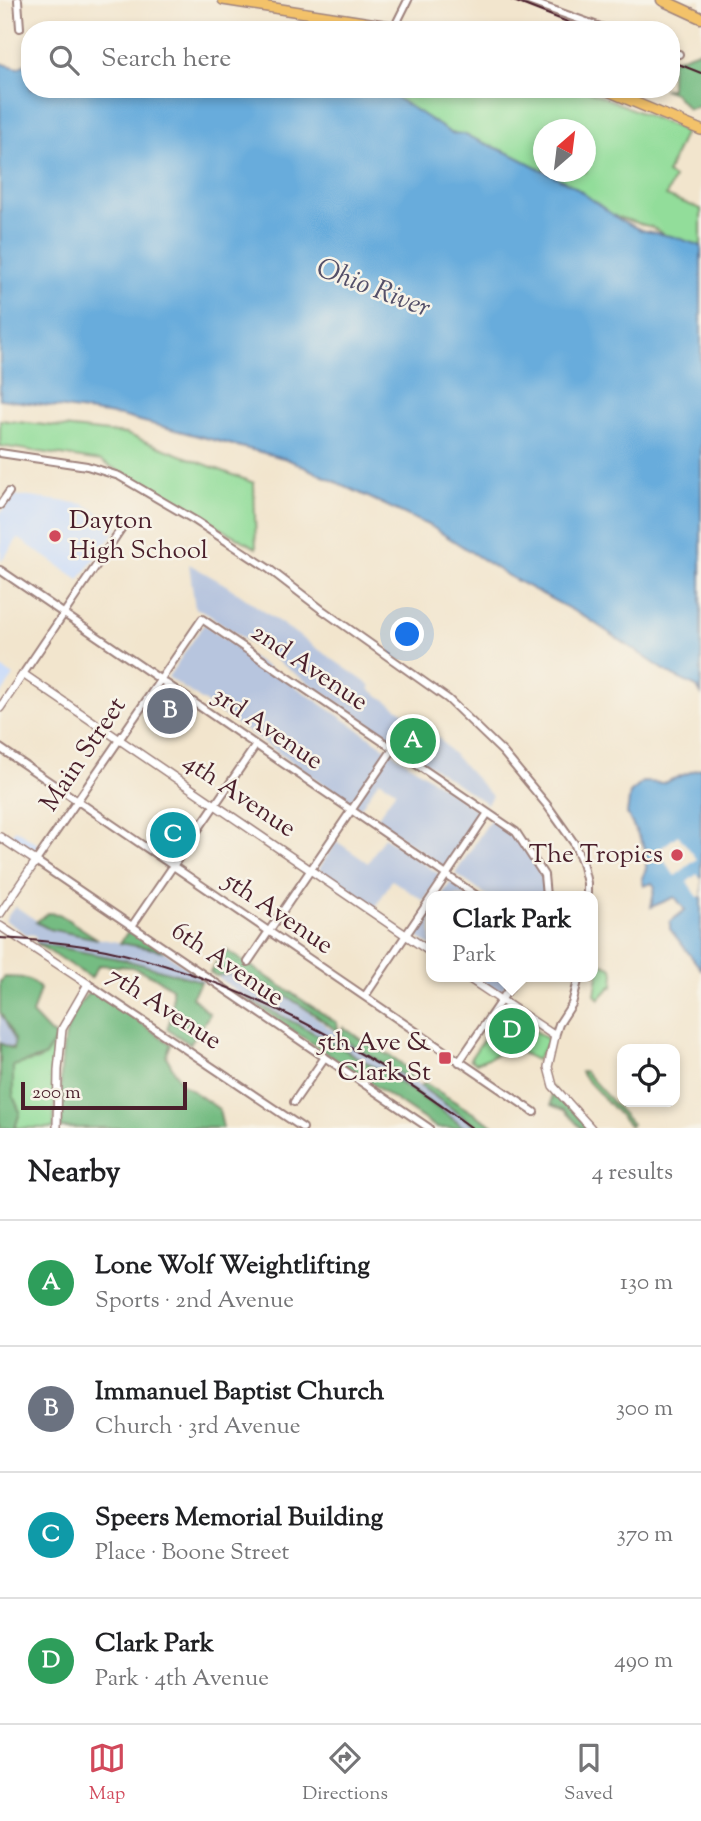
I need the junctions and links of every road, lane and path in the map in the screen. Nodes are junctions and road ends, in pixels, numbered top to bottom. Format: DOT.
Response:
graph roads {
  1 [pos="18,0"];
  2 [pos="223,0"];
  3 [pos="408,0"];
  4 [pos="525,0"];
  5 [pos="662,0"];
  6 [pos="701,18"];
  7 [pos="362,21"];
  8 [pos="398,21"];
  9 [pos="584,21"];
  10 [pos="20,28"];
  11 [pos="625,98"];
  12 [pos="701,130"];
  13 [pos="0,453"];
  14 [pos="9,492"];
  15 [pos="0,505"];
  16 [pos="121,529"];
  17 [pos="0,570"];
  18 [pos="64,614"];
  19 [pos="202,619"];
  20 [pos="23,674"];
  21 [pos="161,680"];
  22 [pos="0,708"];
  23 [pos="120,740"];
  24 [pos="256,745"];
  25 [pos="0,748"];
  26 [pos="393,749"];
  27 [pos="78,801"];
  28 [pos="214,806"];
  29 [pos="352,810"];
  30 [pos="488,813"];
  31 [pos="0,837"];
  32 [pos="36,861"];
  33 [pos="173,866"];
  34 [pos="311,870"];
  35 [pos="446,875"];
  36 [pos="435,891"];
  37 [pos="470,891"];
  38 [pos="546,891"];
  39 [pos="587,891"];
  40 [pos="426,905"];
  41 [pos="0,914"];
  42 [pos="0,926"];
  43 [pos="132,926"];
  44 [pos="269,931"];
  45 [pos="406,935"];
  46 [pos="426,949"];
  47 [pos="248,961"];
  48 [pos="474,982"];
  49 [pos="514,982"];
  50 [pos="578,982"];
  51 [pos="88,984"];
  52 [pos="365,996"];
  53 [pos="501,1000"];
  54 [pos="555,1036"];
  55 [pos="325,1057"];
  56 [pos="459,1062"];
  57 [pos="294,1102"];
  58 [pos="534,1112"];
  59 [pos="57,1128"];
  60 [pos="303,1128"];
  61 [pos="429,1128"];
  62 [pos="591,1128"];
  1 -- 10 [label="street"];
  2 -- 7 [label="main road"];
  3 -- 8 [label="street"];
  4 -- 9 [label="street"];
  5 -- 6 [label="highway"];
  11 -- 12 [label="main road"];
  13 -- 39 [label="street"];
  14 -- 15 [label="street"];
  16 -- 18 [label="street"];
  17 -- 18 [label="street, 3rd Avenue"];
  18 -- 20 [label="street"];
  18 -- 21 [label="street, 3rd Avenue"];
  19 -- 21 [label="street, Main Street"];
  19 -- 26 [label="street, 2nd Avenue"];
  20 -- 22 [label="street"];
  20 -- 23 [label="street, 4th Avenue"];
  21 -- 23 [label="street, Main Street"];
  21 -- 24 [label="street, 3rd Avenue"];
  23 -- 27 [label="street, Main Street"];
  23 -- 28 [label="street, 4th Avenue"];
  24 -- 28 [label="street"];
  24 -- 29 [label="street, 3rd Avenue"];
  25 -- 27 [label="street, 5th Avenue"];
  26 -- 29 [label="street"];
  26 -- 30 [label="street, 2nd Avenue"];
  27 -- 32 [label="street, Main Street"];
  27 -- 33 [label="street, 5th Avenue"];
  28 -- 33 [label="street"];
  28 -- 34 [label="street, 4th Avenue"];
  29 -- 34 [label="street"];
  29 -- 35 [label="street, 3rd Avenue"];
  30 -- 35 [label="street"];
  30 -- 38 [label="street, 2nd Avenue"];
  31 -- 32 [label="street, 6th Avenue"];
  32 -- 41 [label="street, Main Street"];
  32 -- 43 [label="street, 6th Avenue"];
  33 -- 43 [label="street"];
  33 -- 44 [label="street, 5th Avenue"];
  34 -- 44 [label="street"];
  34 -- 45 [label="street, 4th Avenue"];
  35 -- 36 [label="street"];
  35 -- 37 [label="street, 3rd Avenue"];
  40 -- 45 [label="street"];
  42 -- 51 [label="street, 7th Avenue"];
  43 -- 55 [label="street, 6th Avenue"];
  44 -- 47 [label="street"];
  44 -- 52 [label="street, 5th Avenue"];
  45 -- 46 [label="street, 4th Avenue"];
  45 -- 52 [label="street"];
  48 -- 53 [label="street"];
  49 -- 53 [label="street"];
  50 -- 54 [label="street"];
  51 -- 59 [label="street"];
  51 -- 60 [label="street, 7th Avenue"];
  52 -- 56 [label="street, 5th Avenue"];
  53 -- 54 [label="street"];
  53 -- 56 [label="street"];
  54 -- 62 [label="street"];
  55 -- 57 [label="street"];
  55 -- 61 [label="street, 6th Avenue"];
  56 -- 58 [label="street, 5th Avenue"];
}
